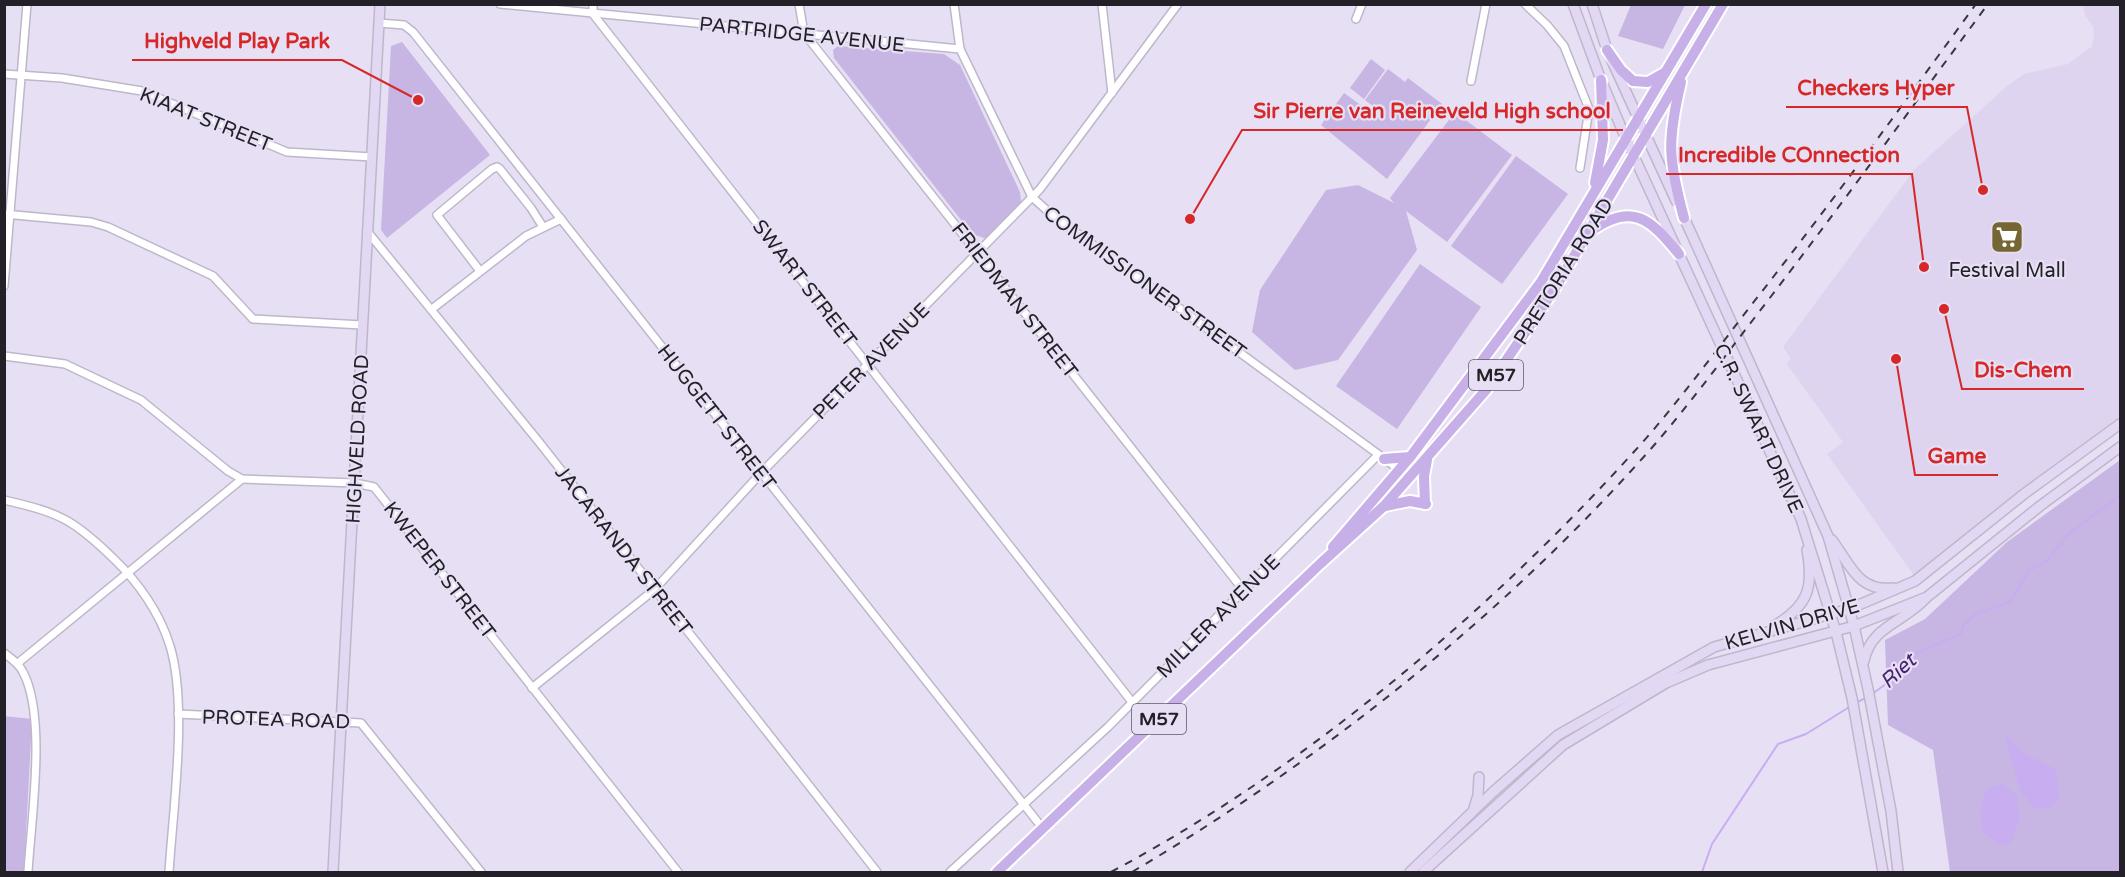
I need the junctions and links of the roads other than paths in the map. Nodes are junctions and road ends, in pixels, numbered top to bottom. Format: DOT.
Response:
graph roads {
  1 [pos="27,4"];
  2 [pos="380,4"];
  3 [pos="500,4"];
  4 [pos="593,4"];
  5 [pos="799,4"];
  6 [pos="954,4"];
  7 [pos="1102,4"];
  8 [pos="1178,4"];
  9 [pos="1362,4"];
  10 [pos="1486,4"];
  11 [pos="1525,4"];
  12 [pos="1573,4"];
  13 [pos="1592,4"];
  14 [pos="1706,4"];
  15 [pos="1723,4"];
  16 [pos="593,14"];
  17 [pos="1356,19"];
  18 [pos="379,24"];
  19 [pos="804,33"];
  20 [pos="960,49"];
  21 [pos="1607,50"];
  22 [pos="1685,67"];
  23 [pos="1666,71"];
  24 [pos="4,74"];
  25 [pos="20,75"];
  26 [pos="1601,80"];
  27 [pos="1471,81"];
  28 [pos="1112,93"];
  29 [pos="1638,118"];
  30 [pos="1645,135"];
  31 [pos="1626,139"];
  32 [pos="1634,156"];
  33 [pos="372,157"];
  34 [pos="1580,168"];
  35 [pos="1593,192"];
  36 [pos="1032,197"];
  37 [pos="6,214"];
  38 [pos="1684,218"];
  39 [pos="561,219"];
  40 [pos="543,228"];
  41 [pos="367,231"];
  42 [pos="1586,235"];
  43 [pos="978,254"];
  44 [pos="1679,254"];
  45 [pos="480,271"];
  46 [pos="4,286"];
  47 [pos="432,309"];
  48 [pos="362,325"];
  49 [pos="4,356"];
  50 [pos="868,363"];
  51 [pos="2121,424"];
  52 [pos="2121,447"];
  53 [pos="1381,457"];
  54 [pos="1410,457"];
  55 [pos="1427,459"];
  56 [pos="1399,469"];
  57 [pos="761,473"];
  58 [pos="242,478"];
  59 [pos="1409,479"];
  60 [pos="354,483"];
  61 [pos="4,500"];
  62 [pos="1384,506"];
  63 [pos="1801,519"];
  64 [pos="1828,536"];
  65 [pos="1320,564"];
  66 [pos="128,573"];
  67 [pos="1905,586"];
  68 [pos="654,590"];
  69 [pos="1244,591"];
  70 [pos="1927,597"];
  71 [pos="1849,609"];
  72 [pos="1831,614"];
  73 [pos="1854,626"];
  74 [pos="1765,631"];
  75 [pos="1836,632"];
  76 [pos="4,653"];
  77 [pos="18,663"];
  78 [pos="1863,665"];
  79 [pos="532,688"];
  80 [pos="1132,702"];
  81 [pos="178,714"];
  82 [pos="341,721"];
  83 [pos="1479,777"];
  84 [pos="1024,807"];
  85 [pos="1473,811"];
  86 [pos="1044,830"];
  87 [pos="28,873"];
  88 [pos="169,873"];
  89 [pos="333,873"];
  90 [pos="481,873"];
  91 [pos="678,873"];
  92 [pos="877,873"];
  93 [pos="950,873"];
  94 [pos="997,873"];
  95 [pos="1410,873"];
  96 [pos="1423,873"];
  97 [pos="1883,873"];
  98 [pos="1898,873"];
  1 -- 25 [label="street"];
  2 -- 18 [label="street, HIGHVELD ROAD"];
  3 -- 16 [label="street, PARTRIDGE AVENUE"];
  4 -- 16 [label="street"];
  5 -- 19 [label="street, FRIEDMAN STREET"];
  6 -- 20 [label="street, COMMISSIONER STREET"];
  7 -- 28 [label="street"];
  8 -- 28 [label="street, PETER AVENUE"];
  9 -- 17 [label="street"];
  10 -- 27 [label="street"];
  11 -- 34 [label="street"];
  12 -- 26 [label="street, C.R. SWART DRIVE"];
  13 -- 21 [label="street, C.R. SWART DRIVE"];
  14 -- 23 [label="main road, PRETORIA ROAD / M57"];
  15 -- 22 [label="main road, PRETORIA ROAD / M57"];
  16 -- 19 [label="street, PARTRIDGE AVENUE"];
  16 -- 50 [label="street, SWART STREET"];
  18 -- 33 [label="street, HIGHVELD ROAD"];
  18 -- 39 [label="street, HUGGETT STREET"];
  19 -- 20 [label="street, PARTRIDGE AVENUE"];
  19 -- 43 [label="street, FRIEDMAN STREET"];
  20 -- 36 [label="street, COMMISSIONER STREET"];
  21 -- 23 [label="main road"];
  21 -- 29 [label="street, C.R. SWART DRIVE"];
  22 -- 30 [label="main road, PRETORIA ROAD / M57"];
  22 -- 38 [label="main road"];
  23 -- 29 [label="main road, PRETORIA ROAD / M57"];
  24 -- 25 [label="street, KIAAT STREET"];
  25 -- 33 [label="street, KIAAT STREET"];
  25 -- 37 [label="street"];
  26 -- 31 [label="street, C.R. SWART DRIVE"];
  26 -- 35 [label="main road"];
  28 -- 36 [label="street, PETER AVENUE"];
  29 -- 30 [label="street, C.R. SWART DRIVE"];
  29 -- 31 [label="main road, PRETORIA ROAD / M57"];
  30 -- 32 [label="main road, PRETORIA ROAD / M57"];
  30 -- 38 [label="street, C.R. SWART DRIVE"];
  31 -- 32 [label="street, C.R. SWART DRIVE"];
  31 -- 35 [label="main road, PRETORIA ROAD / M57"];
  32 -- 42 [label="main road, PRETORIA ROAD / M57"];
  32 -- 44 [label="street, C.R. SWART DRIVE"];
  33 -- 41 [label="street, HIGHVELD ROAD"];
  35 -- 54 [label="main road, PRETORIA ROAD / M57"];
  36 -- 43 [label="street, PETER AVENUE"];
  36 -- 53 [label="street, COMMISSIONER STREET"];
  37 -- 46 [label="street"];
  37 -- 48 [label="street"];
  38 -- 64 [label="street, C.R. SWART DRIVE"];
  39 -- 40 [label="street"];
  39 -- 57 [label="street, HUGGETT STREET"];
  40 -- 45 [label="street"];
  40 -- 45 [label="street"];
  41 -- 47 [label="street, JACARANDA STREET"];
  41 -- 48 [label="street, HIGHVELD ROAD"];
  42 -- 44 [label="main road"];
  42 -- 55 [label="main road, PRETORIA ROAD / M57"];
  43 -- 50 [label="street, PETER AVENUE"];
  43 -- 69 [label="street, FRIEDMAN STREET"];
  44 -- 63 [label="street, C.R. SWART DRIVE"];
  45 -- 47 [label="street"];
  47 -- 68 [label="street, JACARANDA STREET"];
  48 -- 60 [label="street, HIGHVELD ROAD"];
  49 -- 58 [label="street"];
  50 -- 57 [label="street, PETER AVENUE"];
  50 -- 80 [label="street, SWART STREET"];
  51 -- 67 [label="street, KELVIN DRIVE"];
  52 -- 70 [label="street, KELVIN DRIVE"];
  53 -- 54 [label="main road"];
  53 -- 56 [label="street, COMMISSIONER STREET"];
  53 -- 69 [label="street, MILLER AVENUE / M57"];
  54 -- 56 [label="main road, PRETORIA ROAD / M57"];
  55 -- 59 [label="main road, PRETORIA ROAD / M57"];
  55 -- 62 [label="main road"];
  56 -- 59 [label="street, COMMISSIONER STREET"];
  56 -- 65 [label="main road, PRETORIA ROAD / M57"];
  57 -- 68 [label="street, PETER AVENUE"];
  57 -- 84 [label="street, HUGGETT STREET"];
  58 -- 60 [label="street, KWEPER STREET"];
  58 -- 66 [label="street"];
  59 -- 62 [label="main road, PRETORIA ROAD / M57"];
  60 -- 79 [label="street, KWEPER STREET"];
  60 -- 82 [label="street, HIGHVELD ROAD"];
  61 -- 66 [label="street"];
  62 -- 65 [label="main road, PRETORIA ROAD / M57"];
  63 -- 72 [label="street, C.R. SWART DRIVE"];
  63 -- 74 [label="street"];
  64 -- 67 [label="street"];
  64 -- 71 [label="street, C.R. SWART DRIVE"];
  65 -- 86 [label="main road, PRETORIA ROAD / M57"];
  66 -- 77 [label="street"];
  66 -- 81 [label="street"];
  67 -- 71 [label="street, KELVIN DRIVE"];
  68 -- 79 [label="street, PETER AVENUE"];
  68 -- 92 [label="street, JACARANDA STREET"];
  69 -- 80 [label="street, MILLER AVENUE / M57"];
  70 -- 73 [label="street, KELVIN DRIVE"];
  70 -- 78 [label="street"];
  71 -- 72 [label="street, KELVIN DRIVE"];
  71 -- 73 [label="street, C.R. SWART DRIVE"];
  72 -- 74 [label="street, KELVIN DRIVE"];
  72 -- 75 [label="street, C.R. SWART DRIVE"];
  73 -- 75 [label="street, KELVIN DRIVE"];
  73 -- 78 [label="street, C.R. SWART DRIVE"];
  74 -- 85 [label="street, KELVIN DRIVE"];
  75 -- 96 [label="street, KELVIN DRIVE"];
  75 -- 97 [label="street, C.R. SWART DRIVE"];
  76 -- 77 [label="street"];
  77 -- 87 [label="street"];
  78 -- 98 [label="street, C.R. SWART DRIVE"];
  79 -- 91 [label="street, KWEPER STREET"];
  80 -- 84 [label="street, MILLER AVENUE / M57"];
  81 -- 82 [label="street, PROTEA ROAD"];
  81 -- 88 [label="street"];
  82 -- 89 [label="street, HIGHVELD ROAD"];
  82 -- 90 [label="street, PROTEA ROAD"];
  83 -- 85 [label="street"];
  84 -- 86 [label="street, HUGGETT STREET"];
  84 -- 93 [label="street, MILLER AVENUE / M57"];
  85 -- 95 [label="street, KELVIN DRIVE"];
  86 -- 94 [label="main road, PRETORIA ROAD / M57"];
}
